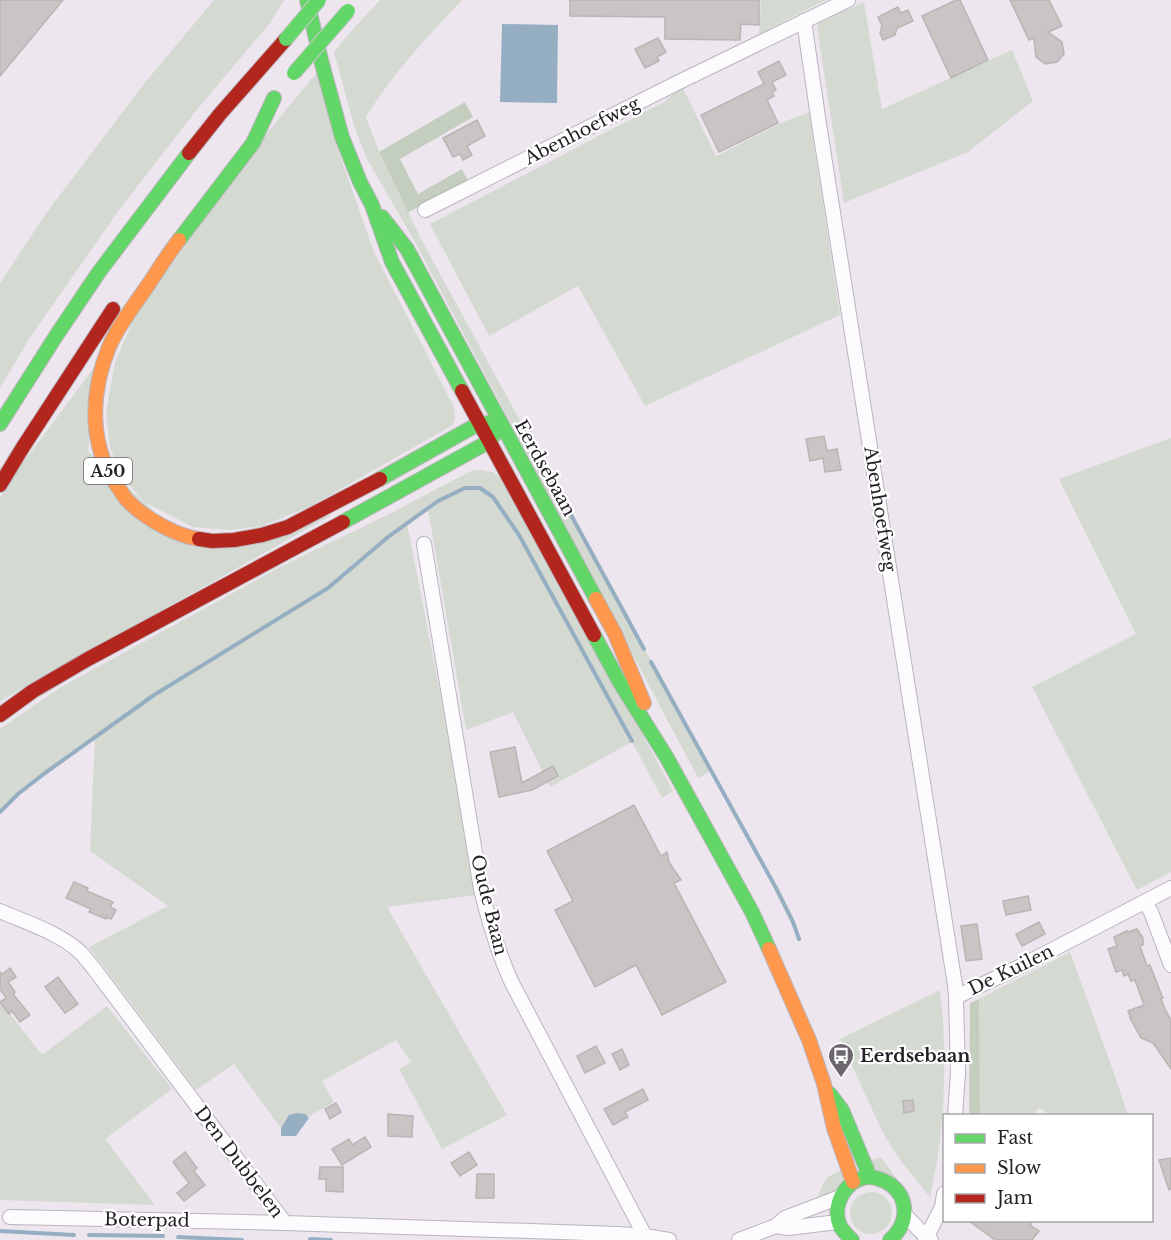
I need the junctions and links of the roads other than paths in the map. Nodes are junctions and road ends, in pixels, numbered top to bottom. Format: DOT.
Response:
graph roads {
  1 [pos="305,0"];
  2 [pos="319,0"];
  3 [pos="358,0"];
  4 [pos="848,0"];
  5 [pos="804,21"];
  6 [pos="284,33"];
  7 [pos="284,85"];
  8 [pos="232,148"];
  9 [pos="372,205"];
  10 [pos="425,210"];
  11 [pos="185,211"];
  12 [pos="143,268"];
  13 [pos="122,297"];
  14 [pos="480,423"];
  15 [pos="0,424"];
  16 [pos="501,424"];
  17 [pos="490,441"];
  18 [pos="0,485"];
  19 [pos="424,544"];
  20 [pos="0,715"];
  21 [pos="667,758"];
  22 [pos="1171,888"];
  23 [pos="1145,902"];
  24 [pos="0,911"];
  25 [pos="1171,965"];
  26 [pos="956,997"];
  27 [pos="824,1084"];
  28 [pos="955,1114"];
  29 [pos="870,1177"];
  30 [pos="853,1182"];
  31 [pos="840,1197"];
  32 [pos="943,1203"];
  33 [pos="905,1215"];
  34 [pos="10,1217"];
  35 [pos="838,1222"];
  36 [pos="285,1223"];
  37 [pos="776,1226"];
  38 [pos="430,1234"];
  39 [pos="645,1236"];
  40 [pos="897,1239"];
  41 [pos="926,1239"];
  42 [pos="669,1240"];
  43 [pos="739,1240"];
  44 [pos="852,1240"];
  1 -- 6 [label="main road"];
  1 -- 9 [label="main road, Eerdsebaan"];
  2 -- 6 [label="main road, bridge"];
  3 -- 7 [label="main road, A50, bridge"];
  4 -- 5 [label="street, Abenhoefweg"];
  5 -- 10 [label="street, Abenhoefweg"];
  5 -- 26 [label="street, Abenhoefweg"];
  6 -- 15 [label="main road"];
  7 -- 8 [label="main road, A50"];
  7 -- 14 [label="main road, A50"];
  9 -- 14 [label="main road, Eerdsebaan"];
  9 -- 16 [label="main road, Eerdsebaan"];
  11 -- 12 [label="main road"];
  13 -- 18 [label="main road"];
  14 -- 16 [label="main road"];
  14 -- 17 [label="main road, Eerdsebaan"];
  16 -- 17 [label="main road"];
  16 -- 21 [label="main road, Eerdsebaan"];
  17 -- 20 [label="main road"];
  17 -- 21 [label="main road, Eerdsebaan"];
  19 -- 39 [label="street, Oude Baan"];
  21 -- 27 [label="main road, Eerdsebaan"];
  22 -- 23 [label="street, De Kuilen"];
  23 -- 25 [label="street"];
  23 -- 26 [label="street, De Kuilen"];
  24 -- 36 [label="street, Den Dubbelen"];
  26 -- 28 [label="street, De Kuilen"];
  27 -- 29 [label="main road, Eerdsebaan"];
  27 -- 30 [label="main road, Eerdsebaan"];
  29 -- 30 [label="main road"];
  29 -- 33 [label="main road"];
  30 -- 31 [label="main road"];
  31 -- 35 [label="main road"];
  31 -- 37 [label="street"];
  32 -- 41 [label="street"];
  33 -- 40 [label="main road"];
  33 -- 41 [label="street"];
  34 -- 36 [label="street, Boterpad"];
  35 -- 37 [label="street"];
  35 -- 44 [label="main road"];
  36 -- 38 [label="street, Den Dubbelen"];
  37 -- 43 [label="street"];
  38 -- 39 [label="street, Den Dubbelen"];
  39 -- 42 [label="street, Den Dubbelen"];
}
